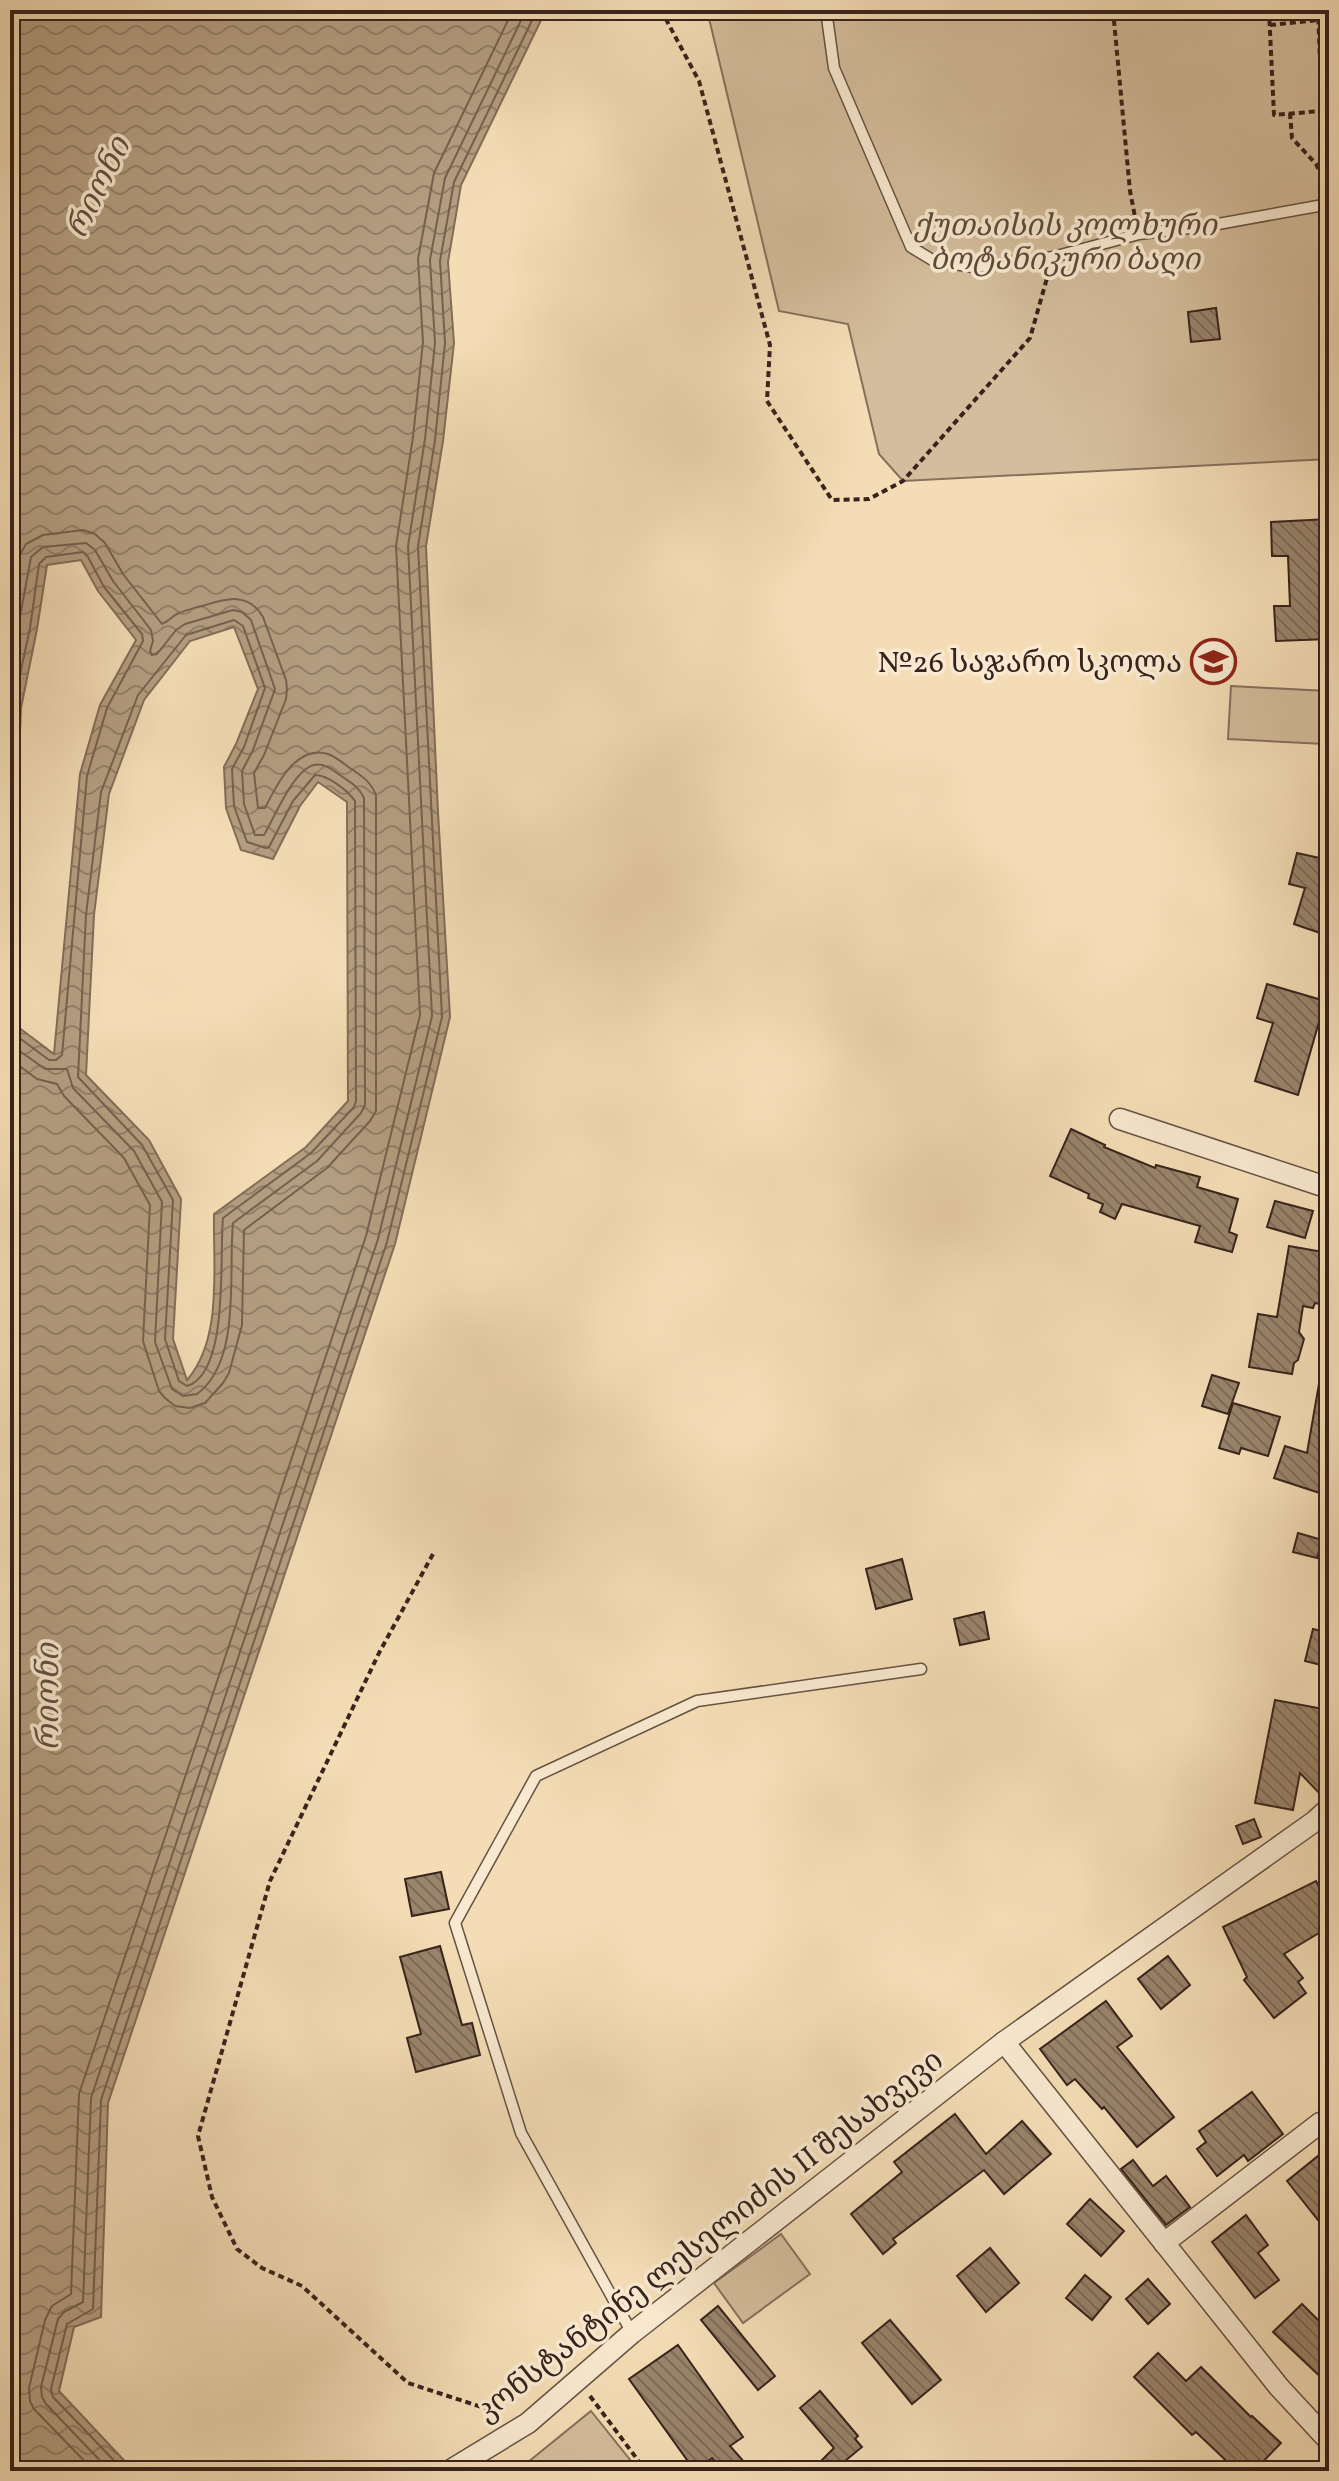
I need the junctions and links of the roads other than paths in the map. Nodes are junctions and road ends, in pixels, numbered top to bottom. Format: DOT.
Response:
graph roads {
  1 [pos="826,10"];
  2 [pos="1325,204"];
  3 [pos="1120,1119"];
  4 [pos="1329,1188"];
  5 [pos="921,1669"];
  6 [pos="1329,1808"];
  7 [pos="1004,2042"];
  8 [pos="1329,2134"];
  9 [pos="1164,2243"];
  10 [pos="632,2333"];
  11 [pos="1327,2435"];
  12 [pos="449,2471"];
  1 -- 2 [label="lane"];
  3 -- 4 [label="street"];
  5 -- 10 [label="lane"];
  6 -- 7 [label="street, კონსტანტინე ლესელიძის II შესახვევი"];
  7 -- 9 [label="street"];
  7 -- 10 [label="street, კონსტანტინე ლესელიძის II შესახვევი"];
  8 -- 9 [label="street"];
  9 -- 11 [label="street"];
  10 -- 12 [label="street, კონსტანტინე ლესელიძის II შესახვევი"];
}
